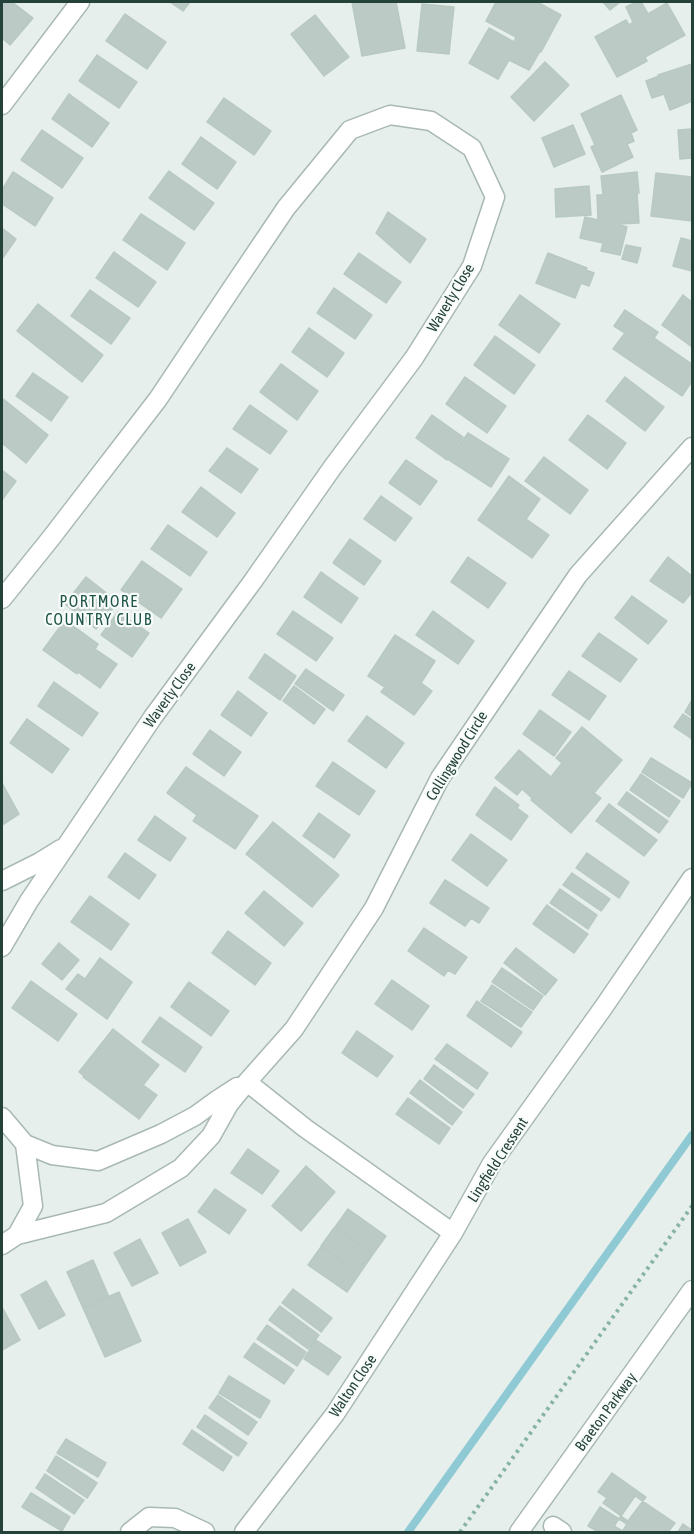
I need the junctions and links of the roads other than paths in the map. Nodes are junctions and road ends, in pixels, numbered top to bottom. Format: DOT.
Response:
graph roads {
  1 [pos="80,2"];
  2 [pos="2,105"];
  3 [pos="693,447"];
  4 [pos="2,599"];
  5 [pos="68,844"];
  6 [pos="693,878"];
  7 [pos="2,881"];
  8 [pos="2,947"];
  9 [pos="247,1082"];
  10 [pos="2,1117"];
  11 [pos="26,1143"];
  12 [pos="453,1233"];
  13 [pos="9,1234"];
  14 [pos="2,1245"];
  15 [pos="693,1290"];
  16 [pos="130,1533"];
  17 [pos="205,1533"];
  18 [pos="244,1533"];
  19 [pos="519,1533"];
  1 -- 2 [label="street"];
  3 -- 9 [label="street, Collingwood Circle"];
  4 -- 5 [label="street, Waverly Close"];
  5 -- 7 [label="street, Waverly Close"];
  5 -- 8 [label="street, Waverly Close"];
  6 -- 12 [label="street, Lingfield Cressent"];
  9 -- 11 [label="street, Collingwood Circle"];
  9 -- 12 [label="street"];
  9 -- 13 [label="street, Collingwood Circle"];
  10 -- 11 [label="street"];
  11 -- 13 [label="street"];
  12 -- 18 [label="street, Walton Close"];
  13 -- 14 [label="street, Collingwood Circle"];
  15 -- 19 [label="street, Braeton Parkway"];
  16 -- 17 [label="street"];
}
